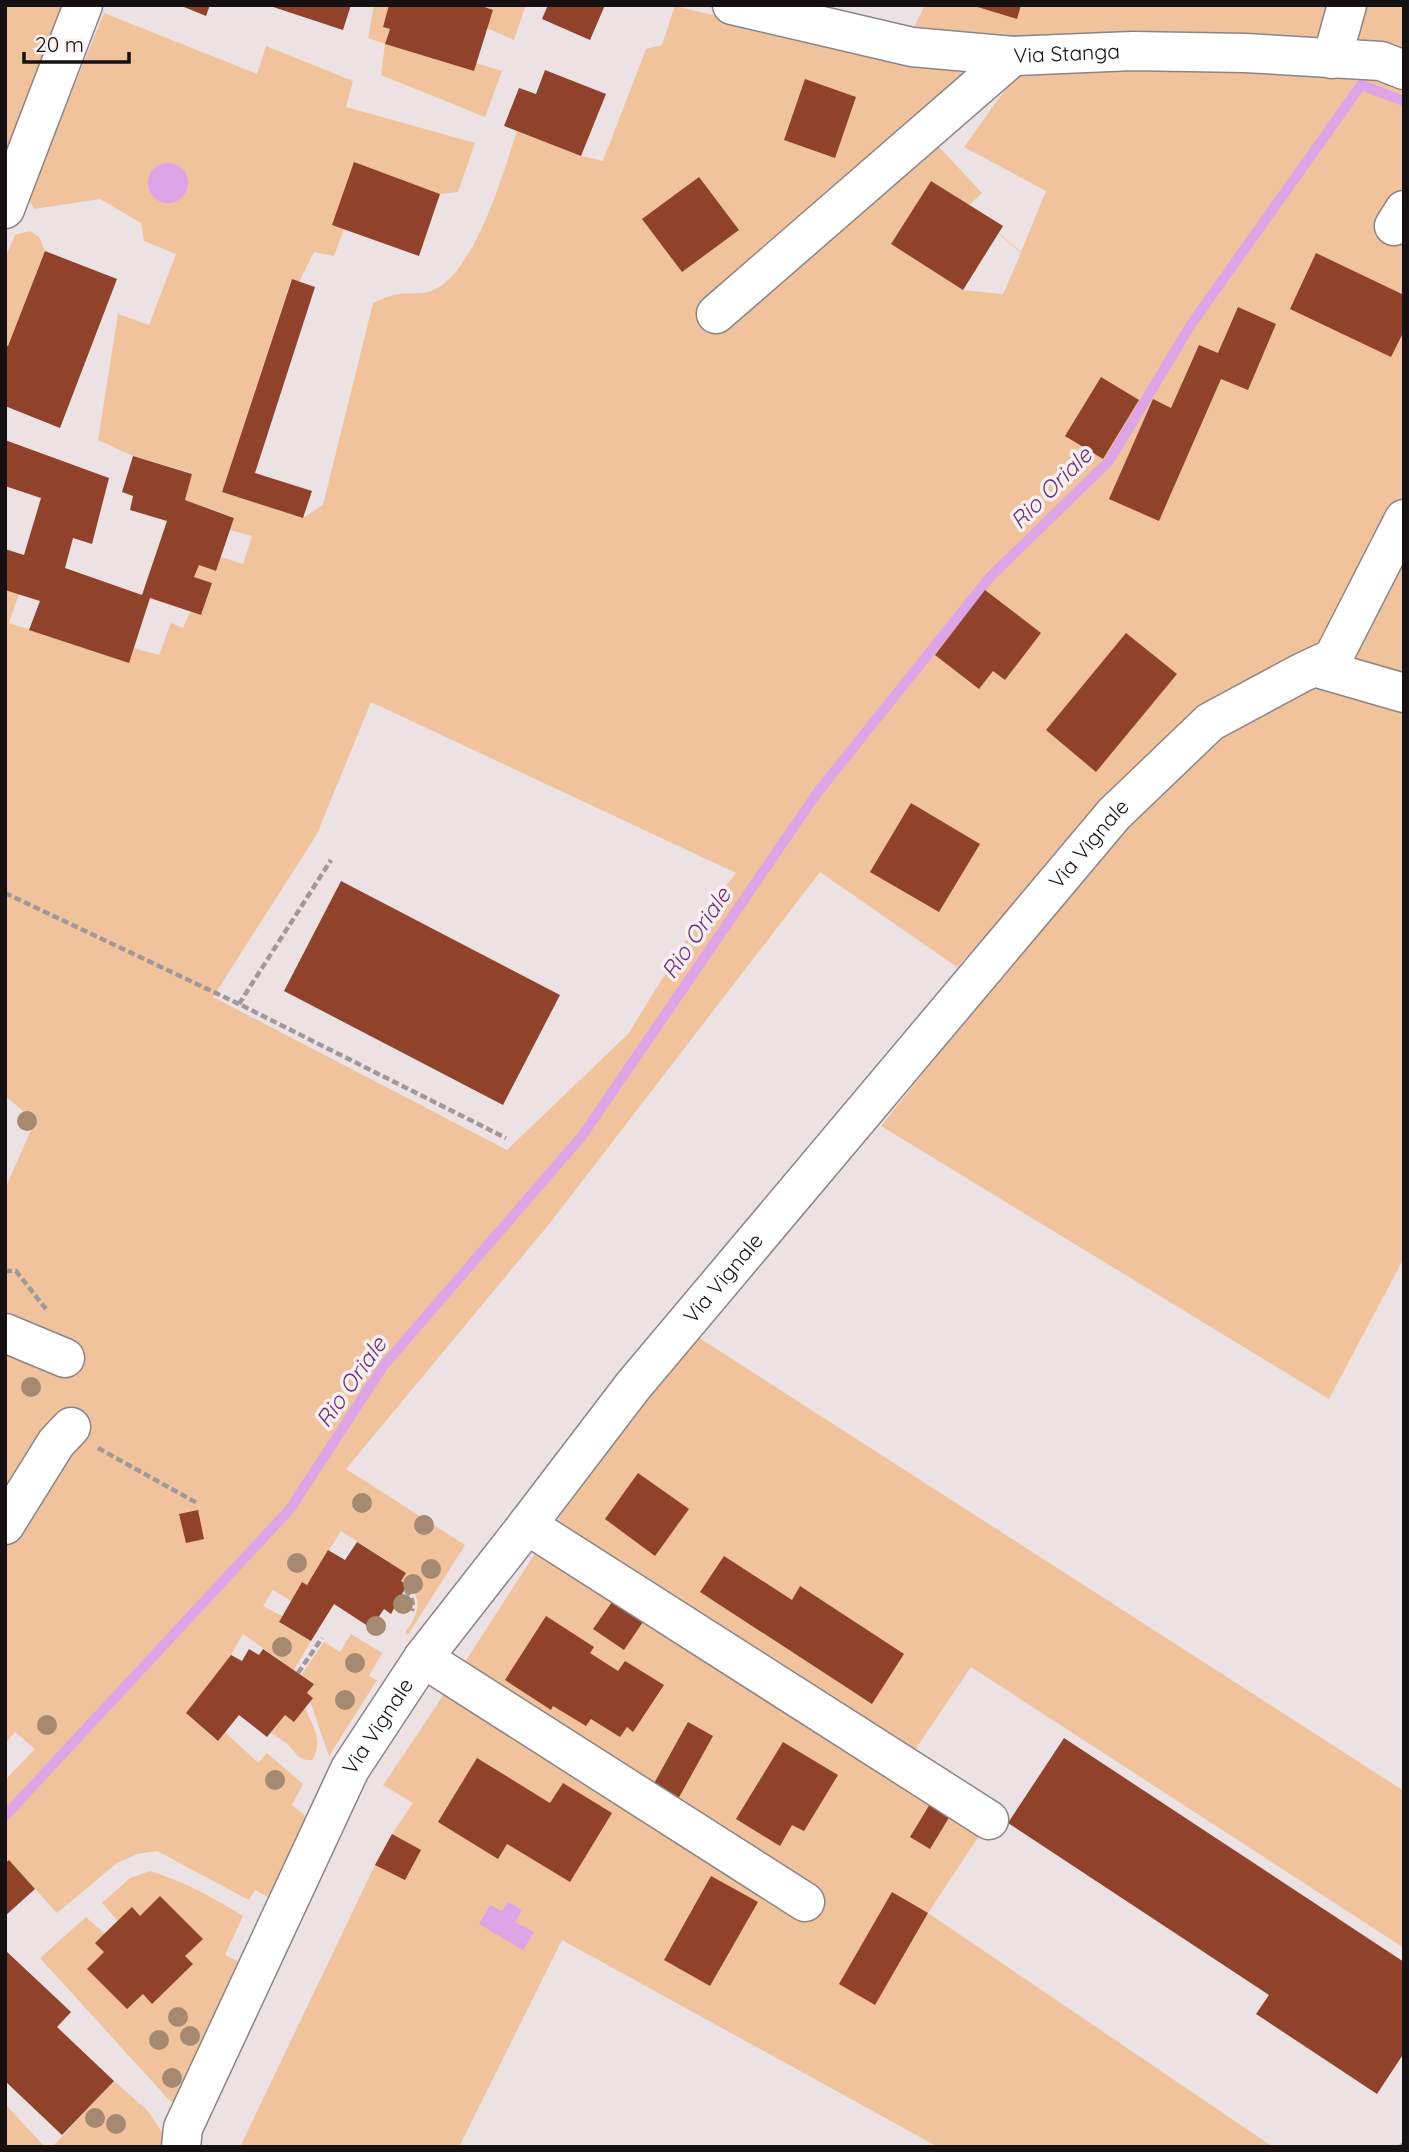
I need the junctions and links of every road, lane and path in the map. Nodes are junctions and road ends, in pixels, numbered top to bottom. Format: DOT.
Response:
graph roads {
  1 [pos="83,5"];
  2 [pos="732,5"];
  3 [pos="1347,5"];
  4 [pos="1013,56"];
  5 [pos="1332,59"];
  6 [pos="1404,70"];
  7 [pos="5,209"];
  8 [pos="716,314"];
  9 [pos="1404,519"];
  10 [pos="1314,667"];
  11 [pos="1404,693"];
  12 [pos="331,860"];
  13 [pos="5,893"];
  14 [pos="239,1004"];
  15 [pos="506,1138"];
  16 [pos="5,1333"];
  17 [pos="65,1358"];
  18 [pos="71,1427"];
  19 [pos="5,1525"];
  20 [pos="527,1525"];
  21 [pos="322,1638"];
  22 [pos="423,1658"];
  23 [pos="298,1673"];
  24 [pos="989,1820"];
  25 [pos="805,1902"];
  26 [pos="180,2147"];
  1 -- 7 [label="street"];
  2 -- 4 [label="street, Via Stanga"];
  3 -- 5 [label="street"];
  4 -- 5 [label="street, Via Stanga"];
  4 -- 8 [label="street"];
  5 -- 6 [label="street, Via Stanga"];
  9 -- 10 [label="street, Via Vignale"];
  10 -- 11 [label="street"];
  10 -- 20 [label="street, Via Vignale"];
  12 -- 14 [label="path"];
  13 -- 14 [label="path"];
  14 -- 15 [label="path"];
  16 -- 17 [label="street"];
  18 -- 19 [label="street"];
  20 -- 22 [label="street, Via Vignale"];
  20 -- 24 [label="street"];
  21 -- 23 [label="path"];
  22 -- 25 [label="street"];
  22 -- 26 [label="street, Via Vignale"];
}
